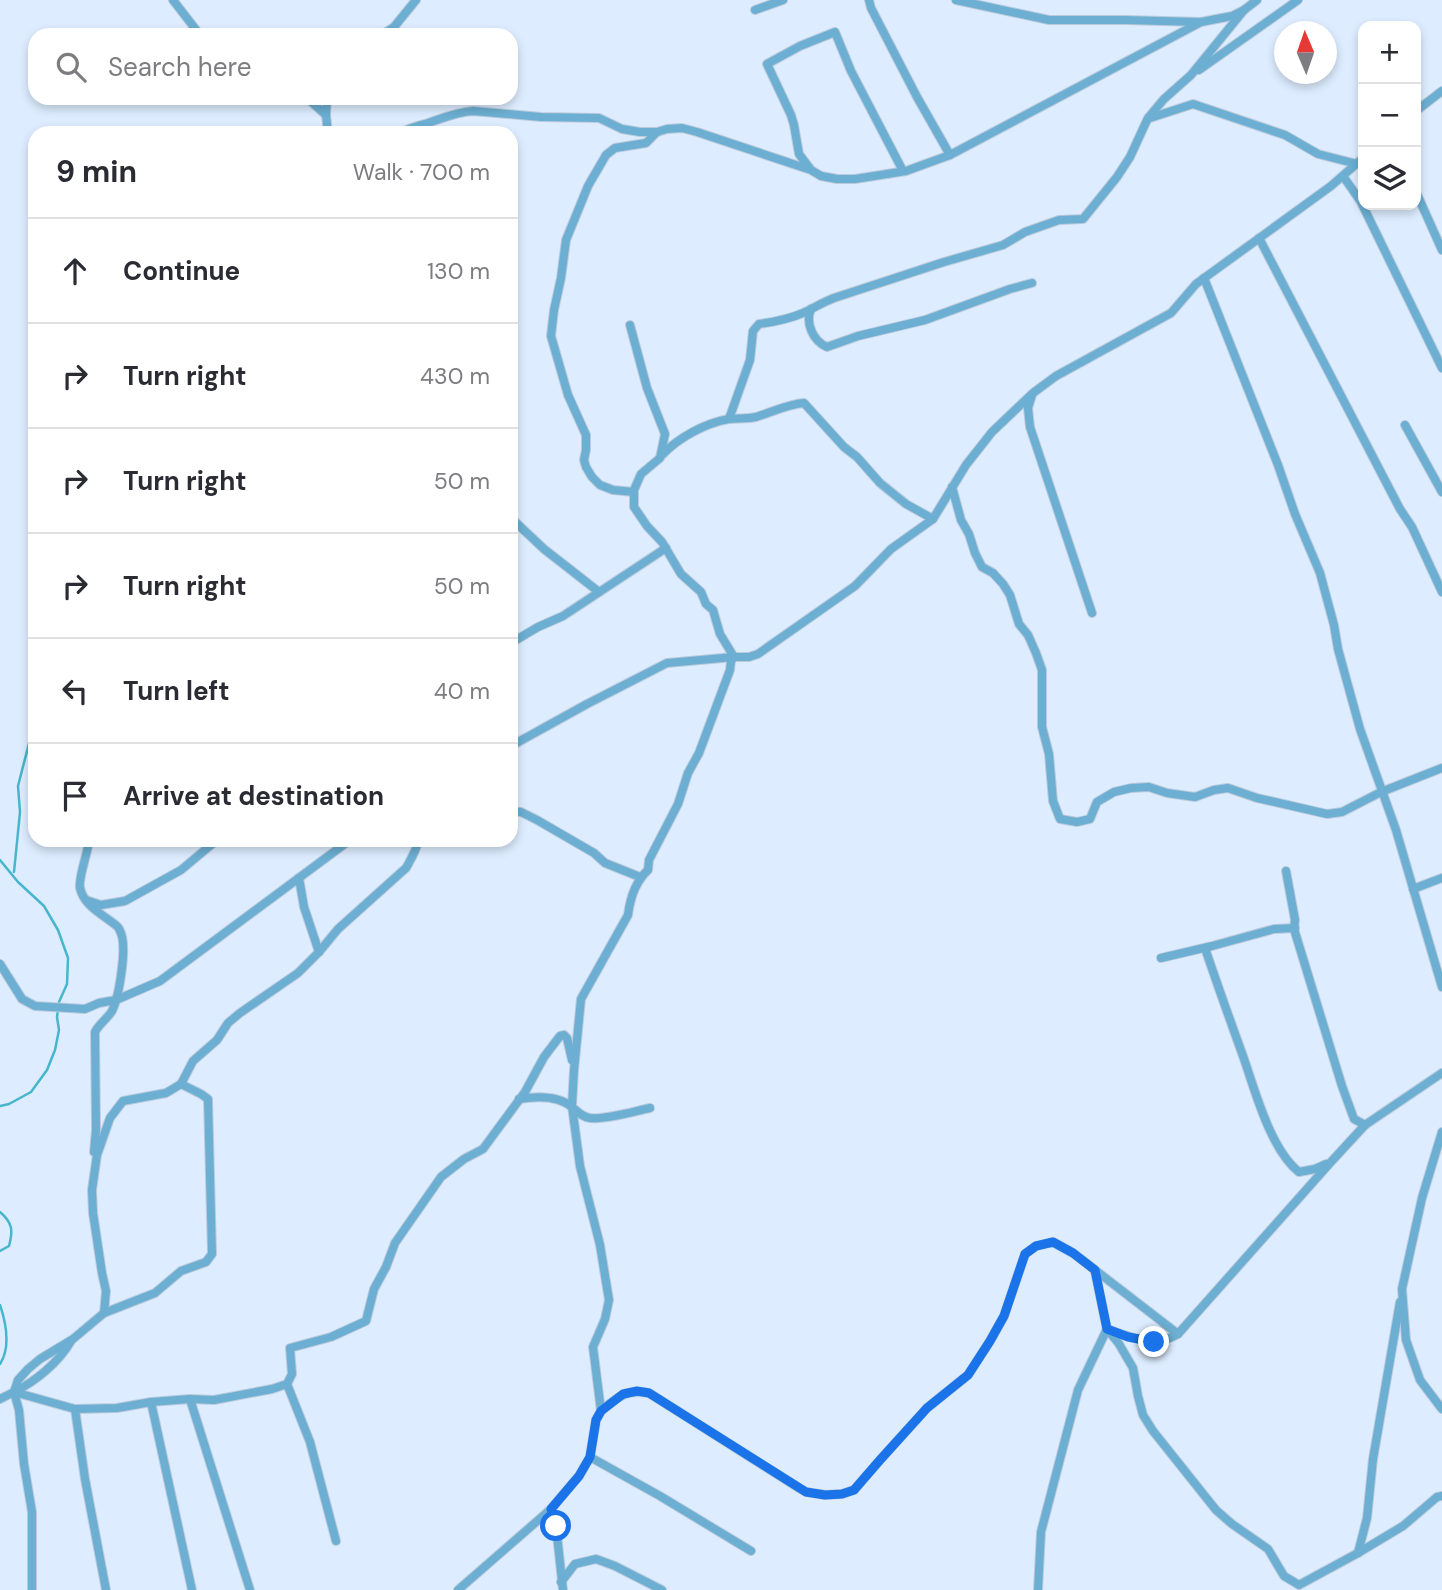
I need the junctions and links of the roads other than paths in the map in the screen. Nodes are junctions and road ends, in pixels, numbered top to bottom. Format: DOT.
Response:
graph roads {
  1 [pos="173,0"];
  2 [pos="416,0"];
  3 [pos="783,0"];
  4 [pos="869,0"];
  5 [pos="956,0"];
  6 [pos="1257,0"];
  7 [pos="1298,0"];
  8 [pos="755,10"];
  9 [pos="1244,10"];
  10 [pos="1201,22"];
  11 [pos="195,28"];
  12 [pos="392,28"];
  13 [pos="1191,75"];
  14 [pos="1442,91"];
  15 [pos="315,105"];
  16 [pos="327,105"];
  17 [pos="1421,107"];
  18 [pos="326,115"];
  19 [pos="1148,118"];
  20 [pos="327,126"];
  21 [pos="414,126"];
  22 [pos="657,132"];
  23 [pos="950,155"];
  24 [pos="1358,161"];
  25 [pos="1358,163"];
  26 [pos="811,170"];
  27 [pos="903,172"];
  28 [pos="1343,176"];
  29 [pos="1421,203"];
  30 [pos="1259,238"];
  31 [pos="1442,250"];
  32 [pos="1204,278"];
  33 [pos="1032,283"];
  34 [pos="811,309"];
  35 [pos="630,325"];
  36 [pos="1442,368"];
  37 [pos="1033,393"];
  38 [pos="729,419"];
  39 [pos="1405,425"];
  40 [pos="660,457"];
  41 [pos="952,487"];
  42 [pos="634,492"];
  43 [pos="1442,492"];
  44 [pos="933,519"];
  45 [pos="518,525"];
  46 [pos="666,548"];
  47 [pos="599,592"];
  48 [pos="1442,592"];
  49 [pos="1091,613"];
  50 [pos="518,639"];
  51 [pos="734,657"];
  52 [pos="518,742"];
  53 [pos="1442,768"];
  54 [pos="1381,792"];
  55 [pos="518,812"];
  56 [pos="88,847"];
  57 [pos="209,847"];
  58 [pos="341,847"];
  59 [pos="416,847"];
  60 [pos="1286,871"];
  61 [pos="640,877"];
  62 [pos="299,878"];
  63 [pos="1442,878"];
  64 [pos="1413,889"];
  65 [pos="84,899"];
  66 [pos="1294,928"];
  67 [pos="1205,948"];
  68 [pos="318,953"];
  69 [pos="1161,958"];
  70 [pos="0,964"];
  71 [pos="1442,986"];
  72 [pos="116,1000"];
  73 [pos="573,1070"];
  74 [pos="1442,1073"];
  75 [pos="181,1084"];
  76 [pos="520,1099"];
  77 [pos="572,1106"];
  78 [pos="650,1108"];
  79 [pos="1365,1125"];
  80 [pos="1442,1132"];
  81 [pos="97,1157"];
  82 [pos="1330,1163"];
  83 [pos="1095,1270"];
  84 [pos="1402,1289"];
  85 [pos="104,1313"];
  86 [pos="1107,1329"];
  87 [pos="1178,1334"];
  88 [pos="287,1384"];
  89 [pos="14,1392"];
  90 [pos="0,1399"];
  91 [pos="190,1399"];
  92 [pos="151,1402"];
  93 [pos="75,1409"];
  94 [pos="1442,1409"];
  95 [pos="601,1411"];
  96 [pos="590,1457"];
  97 [pos="1442,1496"];
  98 [pos="551,1509"];
  99 [pos="336,1541"];
  100 [pos="751,1551"];
  101 [pos="1358,1553"];
  102 [pos="562,1586"];
  103 [pos="1296,1587"];
  104 [pos="32,1590"];
  105 [pos="106,1590"];
  106 [pos="192,1590"];
  107 [pos="250,1590"];
  108 [pos="458,1590"];
  109 [pos="662,1590"];
  110 [pos="1038,1590"];
  1 -- 11 [label="street"];
  2 -- 12 [label="street"];
  3 -- 8 [label="street"];
  4 -- 23 [label="street"];
  5 -- 10 [label="street"];
  6 -- 9 [label="street"];
  7 -- 13 [label="street"];
  9 -- 10 [label="street"];
  9 -- 13 [label="street"];
  10 -- 23 [label="street"];
  13 -- 19 [label="street"];
  14 -- 17 [label="street"];
  15 -- 18 [label="street"];
  16 -- 18 [label="street"];
  18 -- 20 [label="street"];
  19 -- 24 [label="street"];
  19 -- 34 [label="street"];
  21 -- 22 [label="street"];
  22 -- 26 [label="street"];
  22 -- 42 [label="street"];
  23 -- 27 [label="street"];
  25 -- 28 [label="street"];
  26 -- 27 [label="street"];
  26 -- 27 [label="street"];
  28 -- 30 [label="street"];
  28 -- 36 [label="street"];
  29 -- 31 [label="street"];
  30 -- 32 [label="street"];
  30 -- 48 [label="street"];
  32 -- 37 [label="street"];
  32 -- 54 [label="street"];
  33 -- 34 [label="street"];
  34 -- 38 [label="street"];
  35 -- 40 [label="street"];
  37 -- 41 [label="street"];
  37 -- 49 [label="street"];
  38 -- 40 [label="street"];
  38 -- 44 [label="street"];
  39 -- 43 [label="street"];
  40 -- 42 [label="street"];
  41 -- 44 [label="street"];
  41 -- 54 [label="street"];
  42 -- 46 [label="street"];
  44 -- 51 [label="street"];
  45 -- 47 [label="street"];
  46 -- 47 [label="street"];
  46 -- 51 [label="street"];
  47 -- 50 [label="street"];
  51 -- 52 [label="street"];
  51 -- 61 [label="street"];
  53 -- 54 [label="street"];
  54 -- 64 [label="street"];
  55 -- 61 [label="street"];
  56 -- 65 [label="street"];
  57 -- 65 [label="street"];
  58 -- 62 [label="street"];
  59 -- 68 [label="street"];
  60 -- 66 [label="street"];
  61 -- 73 [label="street"];
  62 -- 68 [label="street"];
  62 -- 72 [label="street"];
  63 -- 64 [label="street"];
  64 -- 71 [label="street"];
  65 -- 72 [label="street"];
  66 -- 67 [label="street"];
  66 -- 79 [label="street"];
  67 -- 69 [label="street"];
  67 -- 82 [label="street"];
  68 -- 75 [label="street"];
  70 -- 72 [label="street"];
  72 -- 81 [label="street"];
  73 -- 76 [label="street"];
  73 -- 77 [label="street"];
  74 -- 79 [label="street"];
  75 -- 81 [label="street"];
  75 -- 85 [label="street"];
  76 -- 77 [label="street"];
  76 -- 88 [label="street"];
  77 -- 78 [label="street"];
  77 -- 95 [label="street"];
  79 -- 82 [label="street"];
  80 -- 84 [label="street"];
  81 -- 85 [label="street"];
  82 -- 87 [label="street"];
  83 -- 86 [label="street"];
  83 -- 87 [label="street"];
  83 -- 95 [label="street"];
  84 -- 94 [label="street"];
  84 -- 101 [label="street"];
  85 -- 89 [label="street"];
  86 -- 87 [label="street"];
  86 -- 103 [label="street"];
  86 -- 110 [label="street"];
  88 -- 91 [label="street"];
  88 -- 99 [label="street"];
  89 -- 90 [label="street"];
  89 -- 93 [label="street"];
  89 -- 104 [label="street"];
  91 -- 92 [label="street"];
  91 -- 107 [label="street"];
  92 -- 93 [label="street"];
  92 -- 106 [label="street"];
  93 -- 105 [label="street"];
  95 -- 96 [label="street"];
  96 -- 98 [label="street"];
  96 -- 100 [label="street"];
  97 -- 101 [label="street"];
  98 -- 102 [label="street"];
  98 -- 108 [label="street"];
  101 -- 103 [label="street"];
  102 -- 109 [label="street"];
}
